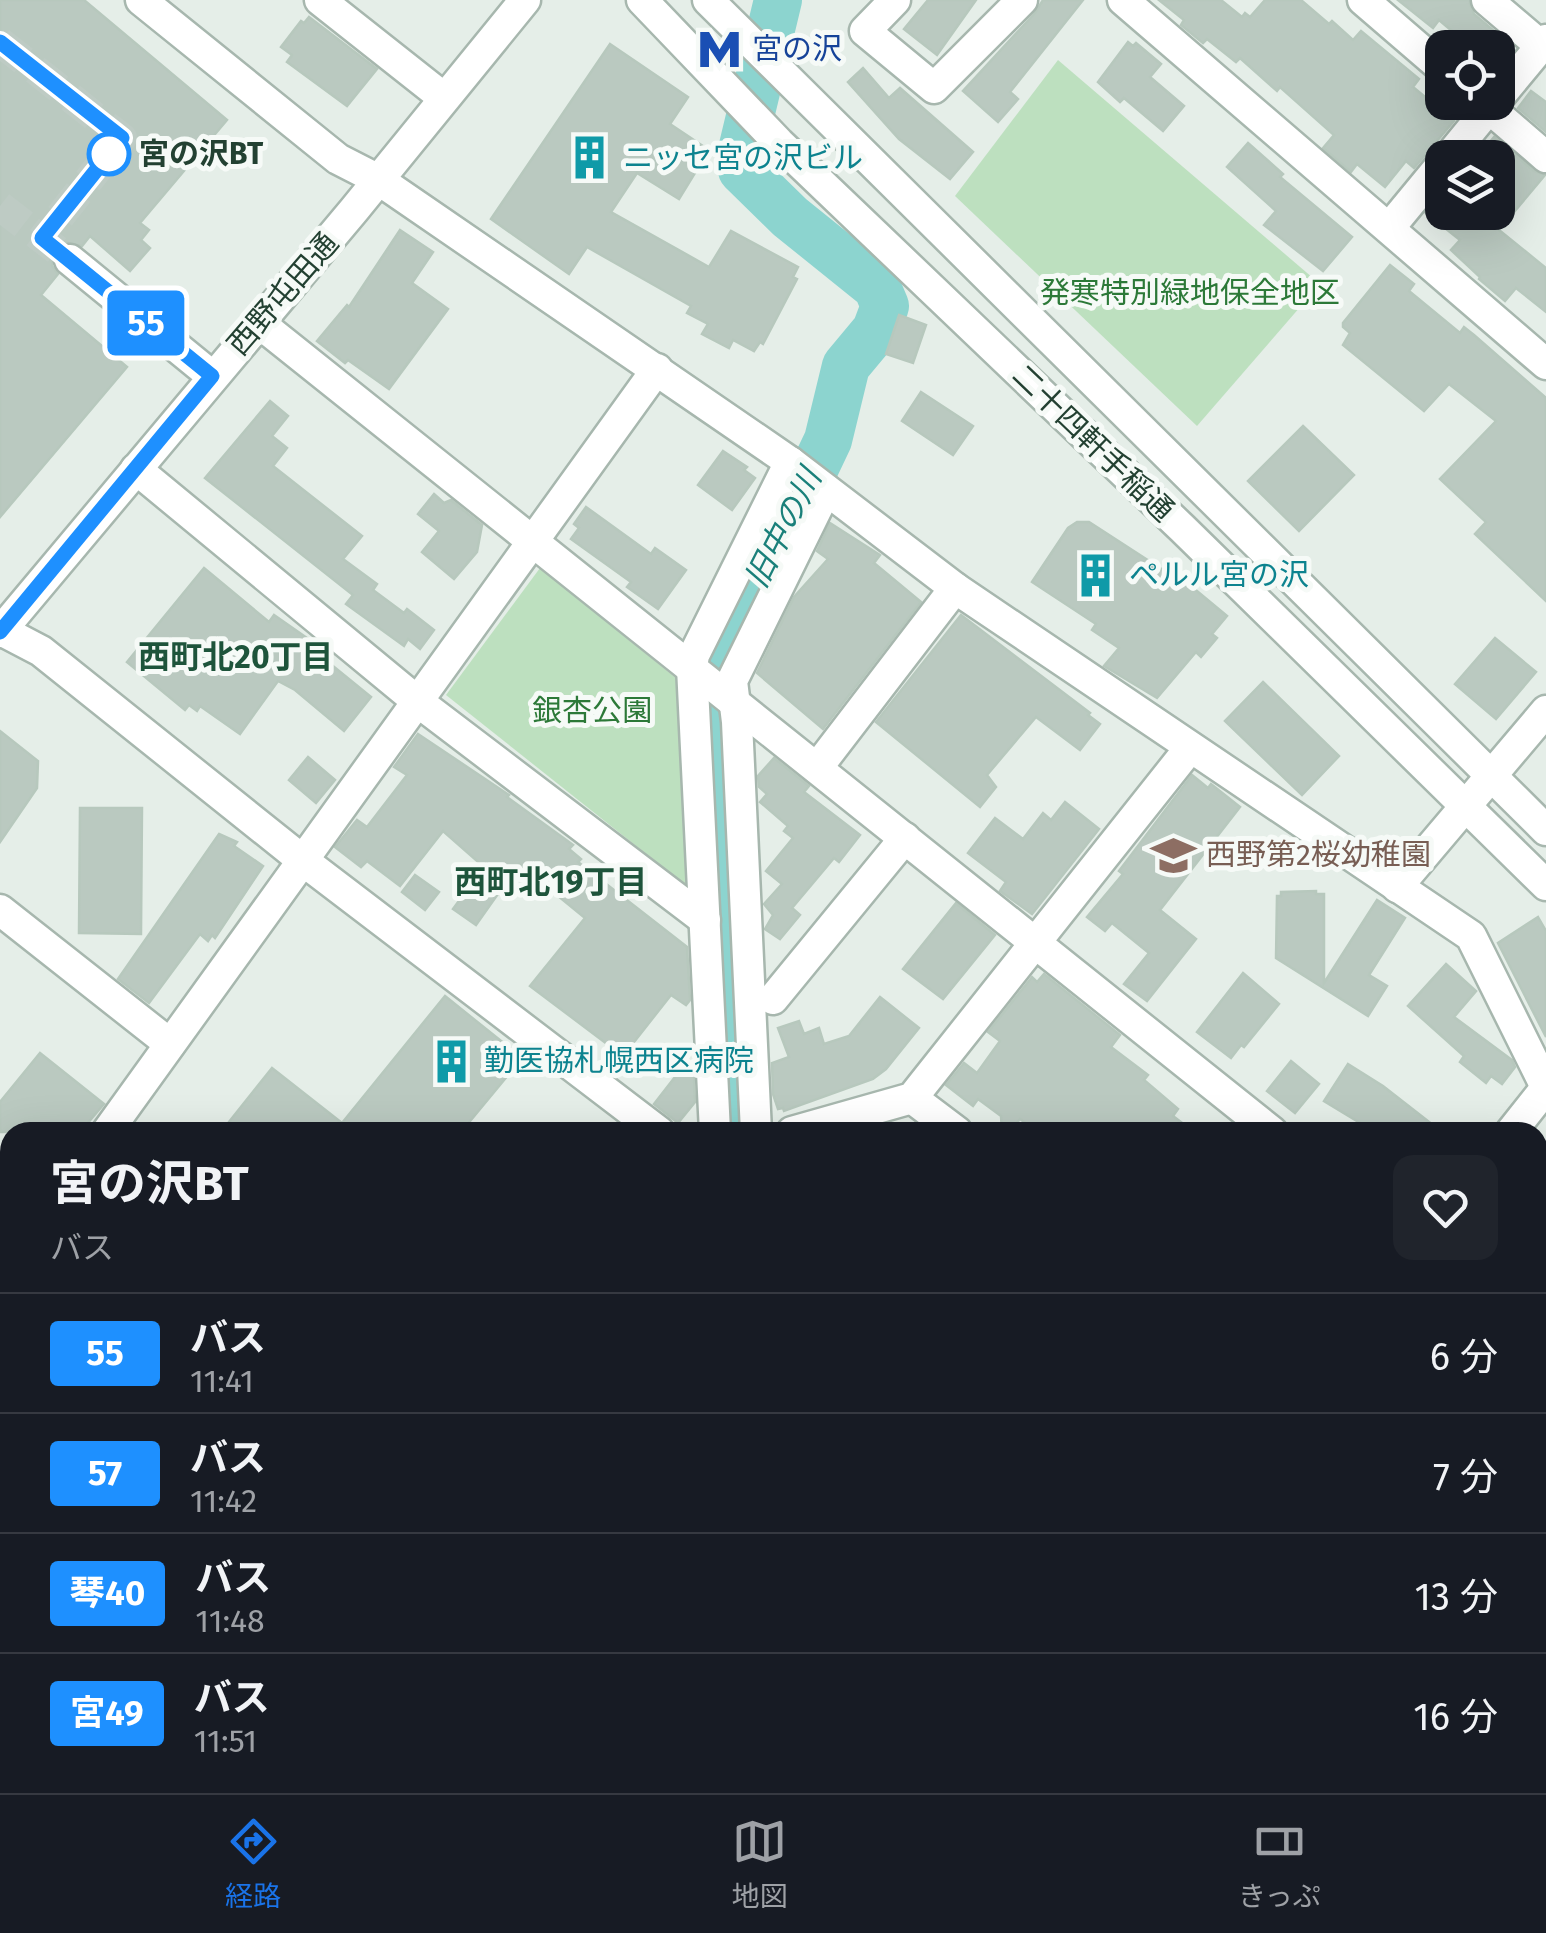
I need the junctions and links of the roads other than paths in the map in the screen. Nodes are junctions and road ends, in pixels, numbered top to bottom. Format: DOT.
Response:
graph roads {
  1 [pos="141,0"];
  2 [pos="320,0"];
  3 [pos="525,0"];
  4 [pos="642,0"];
  5 [pos="708,0"];
  6 [pos="895,0"];
  7 [pos="1022,0"];
  8 [pos="1123,0"];
  9 [pos="1363,0"];
  10 [pos="1487,0"];
  11 [pos="1544,43"];
  12 [pos="1425,53"];
  13 [pos="1515,76"];
  14 [pos="444,98"];
  15 [pos="1478,120"];
  16 [pos="1508,120"];
  17 [pos="1462,140"];
  18 [pos="1546,157"];
  19 [pos="378,180"];
  20 [pos="1425,184"];
  21 [pos="1390,226"];
  22 [pos="70,260"];
  23 [pos="258,322"];
  24 [pos="1546,364"];
  25 [pos="657,369"];
  26 [pos="212,376"];
  27 [pos="136,469"];
  28 [pos="808,477"];
  29 [pos="532,540"];
  30 [pos="955,588"];
  31 [pos="1,631"];
  32 [pos="696,671"];
  33 [pos="731,699"];
  34 [pos="417,701"];
  35 [pos="1545,714"];
  36 [pos="1189,748"];
  37 [pos="818,768"];
  38 [pos="1492,776"];
  39 [pos="1465,806"];
  40 [pos="1546,830"];
  41 [pos="906,838"];
  42 [pos="301,859"];
  43 [pos="1546,885"];
  44 [pos="1397,887"];
  45 [pos="0,910"];
  46 [pos="705,920"];
  47 [pos="1034,942"];
  48 [pos="772,999"];
  49 [pos="170,1044"];
  50 [pos="1546,1088"];
  51 [pos="912,1098"];
  52 [pos="114,1122"];
  53 [pos="646,1122"];
  54 [pos="715,1122"];
  55 [pos="755,1122"];
  56 [pos="827,1122"];
  57 [pos="944,1122"];
  58 [pos="1259,1122"];
  59 [pos="1520,1122"];
  1 -- 19 [label="street"];
  2 -- 14 [label="street"];
  3 -- 14 [label="street, 西野屯田通"];
  4 -- 39 [label="street, 二十四軒手稲通"];
  5 -- 38 [label="street, 二十四軒手稲通"];
  6 -- 7 [label="street"];
  8 -- 21 [label="street"];
  9 -- 12 [label="street"];
  10 -- 11 [label="street"];
  11 -- 13 [label="street"];
  14 -- 19 [label="street, 西野屯田通"];
  15 -- 17 [label="street"];
  16 -- 18 [label="street"];
  19 -- 23 [label="street, 西野屯田通"];
  19 -- 25 [label="street"];
  20 -- 21 [label="street"];
  21 -- 24 [label="street"];
  22 -- 26 [label="street"];
  23 -- 26 [label="street, 西野屯田通"];
  23 -- 29 [label="street"];
  25 -- 28 [label="street"];
  25 -- 29 [label="street"];
  26 -- 27 [label="street, 西野屯田通"];
  27 -- 31 [label="street, 西野屯田通"];
  27 -- 34 [label="street"];
  28 -- 30 [label="street"];
  28 -- 32 [label="street"];
  28 -- 33 [label="street"];
  29 -- 32 [label="street"];
  29 -- 34 [label="street"];
  30 -- 36 [label="street"];
  30 -- 37 [label="street"];
  31 -- 42 [label="street"];
  32 -- 33 [label="street"];
  32 -- 46 [label="street"];
  33 -- 37 [label="street"];
  33 -- 55 [label="street"];
  34 -- 42 [label="street"];
  34 -- 46 [label="street"];
  35 -- 38 [label="street"];
  36 -- 44 [label="street"];
  36 -- 47 [label="street"];
  37 -- 41 [label="street"];
  38 -- 39 [label="street"];
  38 -- 40 [label="street, 二十四軒手稲通"];
  39 -- 43 [label="street, 二十四軒手稲通"];
  39 -- 44 [label="street"];
  41 -- 47 [label="street"];
  41 -- 48 [label="street"];
  42 -- 49 [label="street"];
  42 -- 53 [label="street"];
  44 -- 50 [label="street"];
  45 -- 49 [label="street"];
  46 -- 54 [label="street"];
  47 -- 51 [label="street"];
  47 -- 58 [label="street"];
  49 -- 52 [label="street"];
  50 -- 59 [label="street"];
  51 -- 56 [label="street"];
  51 -- 57 [label="street"];
}
